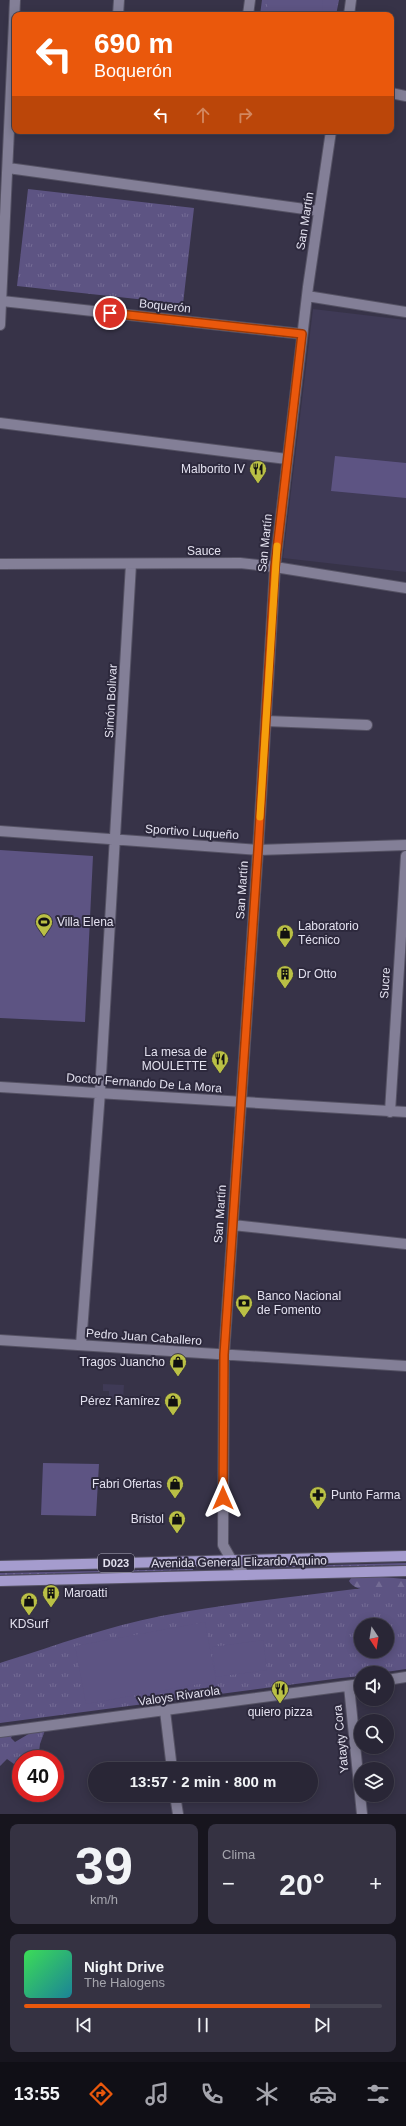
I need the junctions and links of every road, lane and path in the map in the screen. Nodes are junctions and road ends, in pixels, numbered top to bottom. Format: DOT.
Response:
graph roads {
  1 [pos="15,0"];
  2 [pos="119,0"];
  3 [pos="250,0"];
  4 [pos="351,0"];
  5 [pos="15,12"];
  6 [pos="118,12"];
  7 [pos="248,12"];
  8 [pos="349,12"];
  9 [pos="12,68"];
  10 [pos="394,94"];
  11 [pos="406,96"];
  12 [pos="5,126"];
  13 [pos="331,134"];
  14 [pos="8,168"];
  15 [pos="319,211"];
  16 [pos="1,279"];
  17 [pos="307,296"];
  18 [pos="2,304"];
  19 [pos="406,312"];
  20 [pos="0,326"];
  21 [pos="302,334"];
  22 [pos="0,424"];
  23 [pos="287,459"];
  24 [pos="0,564"];
  25 [pos="132,564"];
  26 [pos="275,567"];
  27 [pos="406,588"];
  28 [pos="266,721"];
  29 [pos="367,725"];
  30 [pos="0,832"];
  31 [pos="116,839"];
  32 [pos="406,844"];
  33 [pos="258,850"];
  34 [pos="406,856"];
  35 [pos="0,1087"];
  36 [pos="100,1092"];
  37 [pos="241,1102"];
  38 [pos="390,1112"];
  39 [pos="406,1112"];
  40 [pos="233,1226"];
  41 [pos="406,1244"];
  42 [pos="0,1340"];
  43 [pos="81,1345"];
  44 [pos="224,1355"];
  45 [pos="406,1366"];
  46 [pos="406,1556"];
  47 [pos="232,1561"];
  48 [pos="0,1566"];
  49 [pos="406,1571"];
  50 [pos="245,1575"];
  51 [pos="0,1581"];
  52 [pos="406,1677"];
  53 [pos="394,1679"];
  54 [pos="354,1685"];
  55 [pos="349,1686"];
  56 [pos="165,1711"];
  57 [pos="0,1732"];
  58 [pos="171,1762"];
  59 [pos="176,1802"];
  60 [pos="178,1814"];
  61 [pos="362,1814"];
  1 -- 5 [label="street"];
  2 -- 6 [label="street"];
  3 -- 7 [label="street"];
  4 -- 8 [label="street"];
  9 -- 12 [label="street"];
  10 -- 11 [label="street"];
  12 -- 14 [label="street"];
  13 -- 15 [label="street, San Martín"];
  14 -- 15 [label="street"];
  14 -- 16 [label="street"];
  15 -- 17 [label="street, San Martín"];
  16 -- 18 [label="street"];
  17 -- 19 [label="street"];
  17 -- 21 [label="street, San Martín"];
  18 -- 20 [label="street"];
  18 -- 21 [label="street, Boquerón"];
  21 -- 23 [label="street, San Martín"];
  22 -- 23 [label="street"];
  23 -- 26 [label="street, San Martín"];
  24 -- 25 [label="street, Sauce"];
  25 -- 26 [label="street, Sauce"];
  25 -- 31 [label="street, Simón Bolivar"];
  26 -- 27 [label="street, Sauce"];
  26 -- 28 [label="street, San Martín"];
  28 -- 29 [label="street"];
  28 -- 33 [label="street, San Martín"];
  30 -- 31 [label="street, Sportivo Luqueño"];
  31 -- 33 [label="street, Sportivo Luqueño"];
  31 -- 36 [label="street, Simón Bolivar"];
  32 -- 33 [label="street, Sportivo Luqueño"];
  33 -- 37 [label="street, San Martín"];
  34 -- 38 [label="street, Sucre"];
  35 -- 36 [label="street, Doctor Fernando De La Mora"];
  36 -- 37 [label="street, Doctor Fernando De La Mora"];
  36 -- 43 [label="street, Simón Bolivar"];
  37 -- 38 [label="street, Doctor Fernando De La Mora"];
  37 -- 40 [label="street, San Martín"];
  38 -- 39 [label="street, Doctor Fernando De La Mora"];
  40 -- 41 [label="street"];
  40 -- 44 [label="street, San Martín"];
  42 -- 43 [label="street, Pedro Juan Caballero"];
  43 -- 44 [label="street, Pedro Juan Caballero"];
  44 -- 45 [label="street, Pedro Juan Caballero"];
  44 -- 47 [label="street, San Martín"];
  46 -- 47 [label="main road, Avenida General Elizardo Aquino / D023"];
  47 -- 48 [label="main road, Avenida General Elizardo Aquino / D023"];
  47 -- 50 [label="street, San Martín"];
  49 -- 50 [label="main road, Avenida General Elizardo Aquino / D023"];
  50 -- 51 [label="main road, Avenida General Elizardo Aquino / D023"];
  52 -- 53 [label="street"];
  54 -- 55 [label="street, Valoys Rivarola"];
  55 -- 56 [label="street, Valoys Rivarola"];
  55 -- 61 [label="street, Yatayty Cora"];
  56 -- 57 [label="street, Valoys Rivarola"];
  56 -- 58 [label="street"];
  59 -- 60 [label="street"];
}
